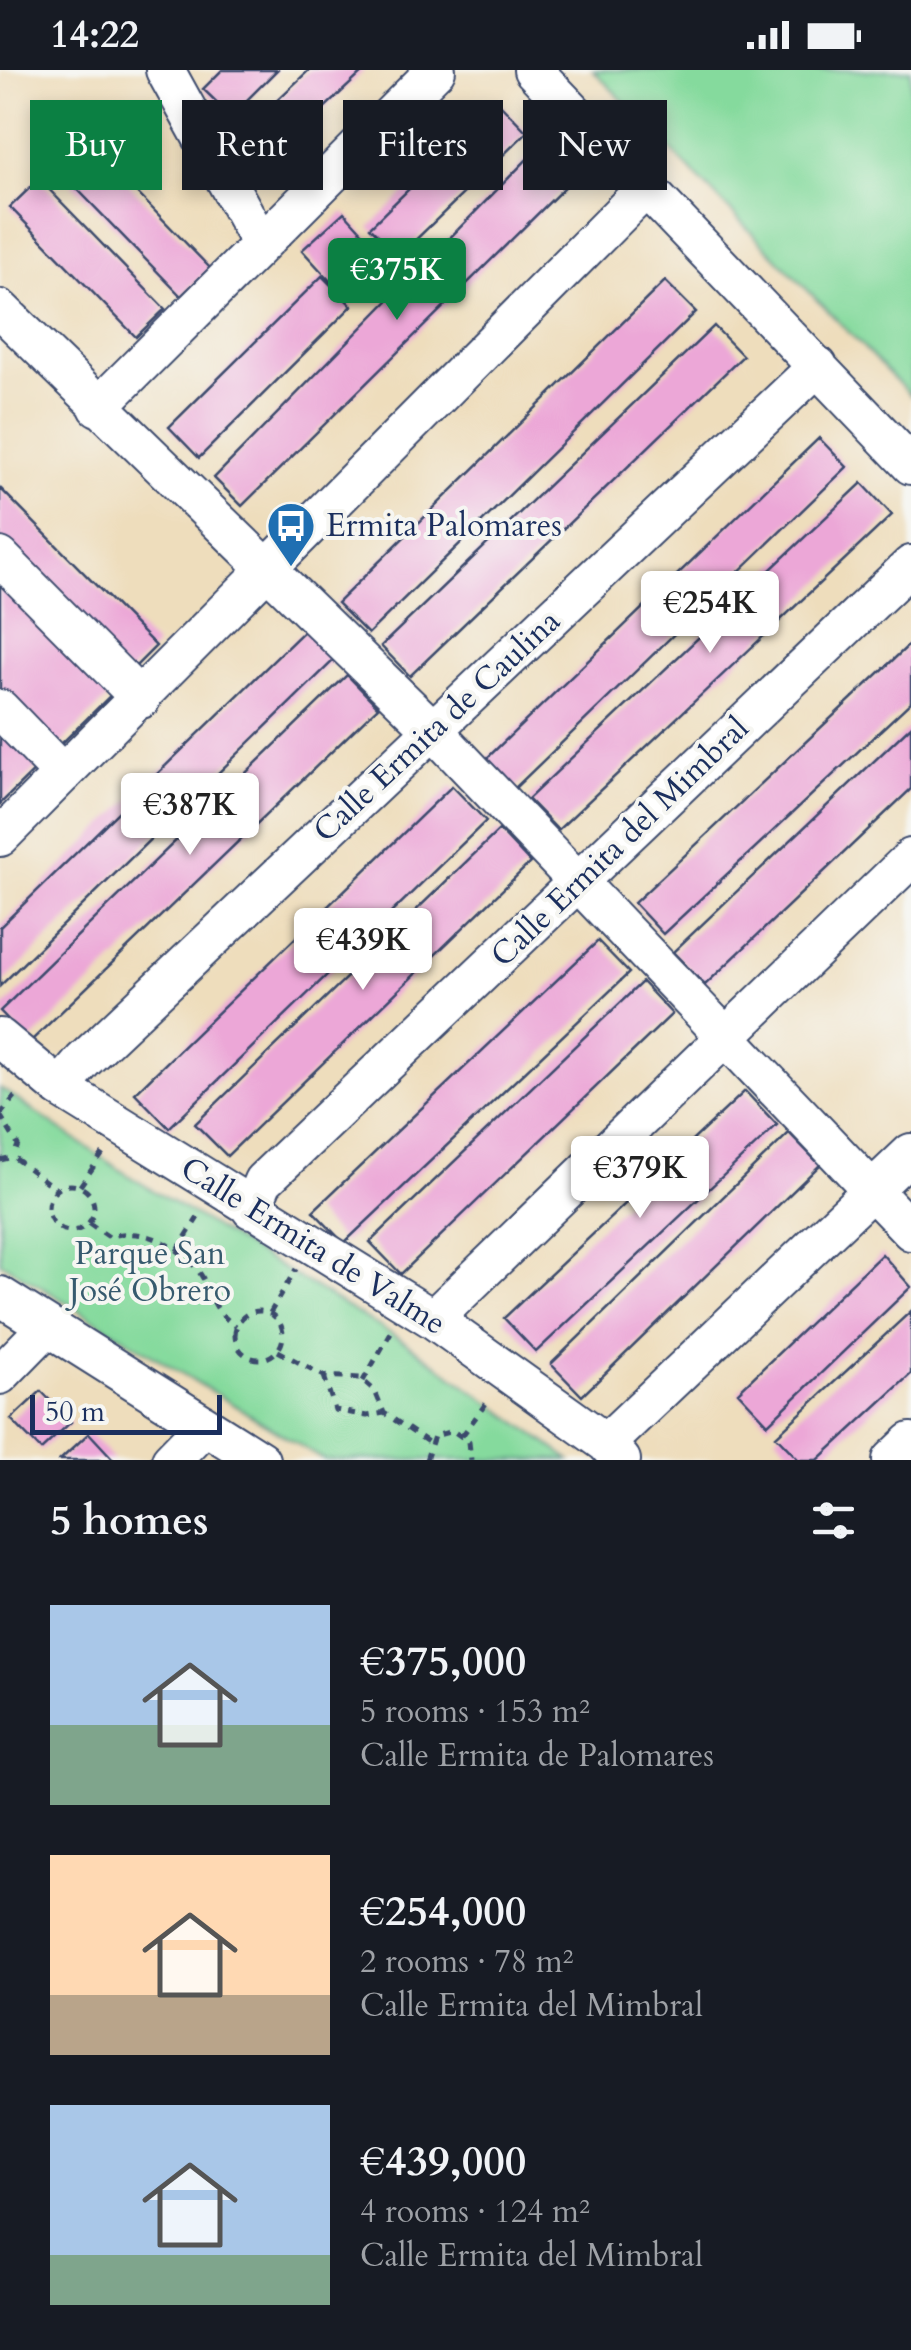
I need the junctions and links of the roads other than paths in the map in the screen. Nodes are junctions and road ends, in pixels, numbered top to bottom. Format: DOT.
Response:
graph roads {
  1 [pos="166,70"];
  2 [pos="436,70"];
  3 [pos="533,70"];
  4 [pos="562,100"];
  5 [pos="644,190"];
  6 [pos="648,190"];
  7 [pos="261,244"];
  8 [pos="0,309"];
  9 [pos="818,366"];
  10 [pos="98,407"];
  11 [pos="911,465"];
  12 [pos="0,557"];
  13 [pos="911,565"];
  14 [pos="271,568"];
  15 [pos="141,700"];
  16 [pos="0,709"];
  17 [pos="433,730"];
  18 [pos="63,774"];
  19 [pos="0,837"];
  20 [pos="911,858"];
  21 [pos="578,882"];
  22 [pos="724,1035"];
  23 [pos="0,1038"];
  24 [pos="60,1088"];
  25 [pos="911,1153"];
  26 [pos="872,1190"];
  27 [pos="251,1209"];
  28 [pos="911,1231"];
  29 [pos="0,1296"];
  30 [pos="420,1311"];
  31 [pos="46,1328"];
  32 [pos="0,1375"];
  33 [pos="203,1427"];
  34 [pos="911,1442"];
  35 [pos="614,1452"];
  36 [pos="171,1460"];
  37 [pos="260,1460"];
  38 [pos="892,1460"];
  1 -- 7 [label="street"];
  2 -- 7 [label="street"];
  3 -- 4 [label="street"];
  5 -- 14 [label="street"];
  6 -- 9 [label="street"];
  7 -- 10 [label="street"];
  8 -- 10 [label="street"];
  9 -- 11 [label="street"];
  9 -- 17 [label="street, Calle Ermita de Caulina"];
  10 -- 14 [label="street"];
  12 -- 15 [label="street"];
  13 -- 21 [label="street, Calle Ermita del Mimbral"];
  14 -- 15 [label="street"];
  14 -- 17 [label="street"];
  15 -- 18 [label="street"];
  16 -- 18 [label="street"];
  17 -- 21 [label="street"];
  17 -- 24 [label="street, Calle Ermita de Caulina"];
  18 -- 19 [label="street"];
  20 -- 22 [label="street"];
  21 -- 22 [label="street"];
  21 -- 27 [label="street, Calle Ermita del Mimbral"];
  22 -- 26 [label="street"];
  22 -- 30 [label="street"];
  23 -- 24 [label="street, Calle Ermita de Valme"];
  24 -- 27 [label="street, Calle Ermita de Valme"];
  25 -- 26 [label="street"];
  26 -- 28 [label="street"];
  26 -- 35 [label="street"];
  27 -- 30 [label="street, Calle Ermita de Valme"];
  29 -- 31 [label="street"];
  30 -- 35 [label="street, Calle Ermita de Valme"];
  31 -- 32 [label="street"];
  31 -- 33 [label="street"];
  33 -- 36 [label="street"];
  33 -- 37 [label="street"];
  34 -- 38 [label="street"];
}
